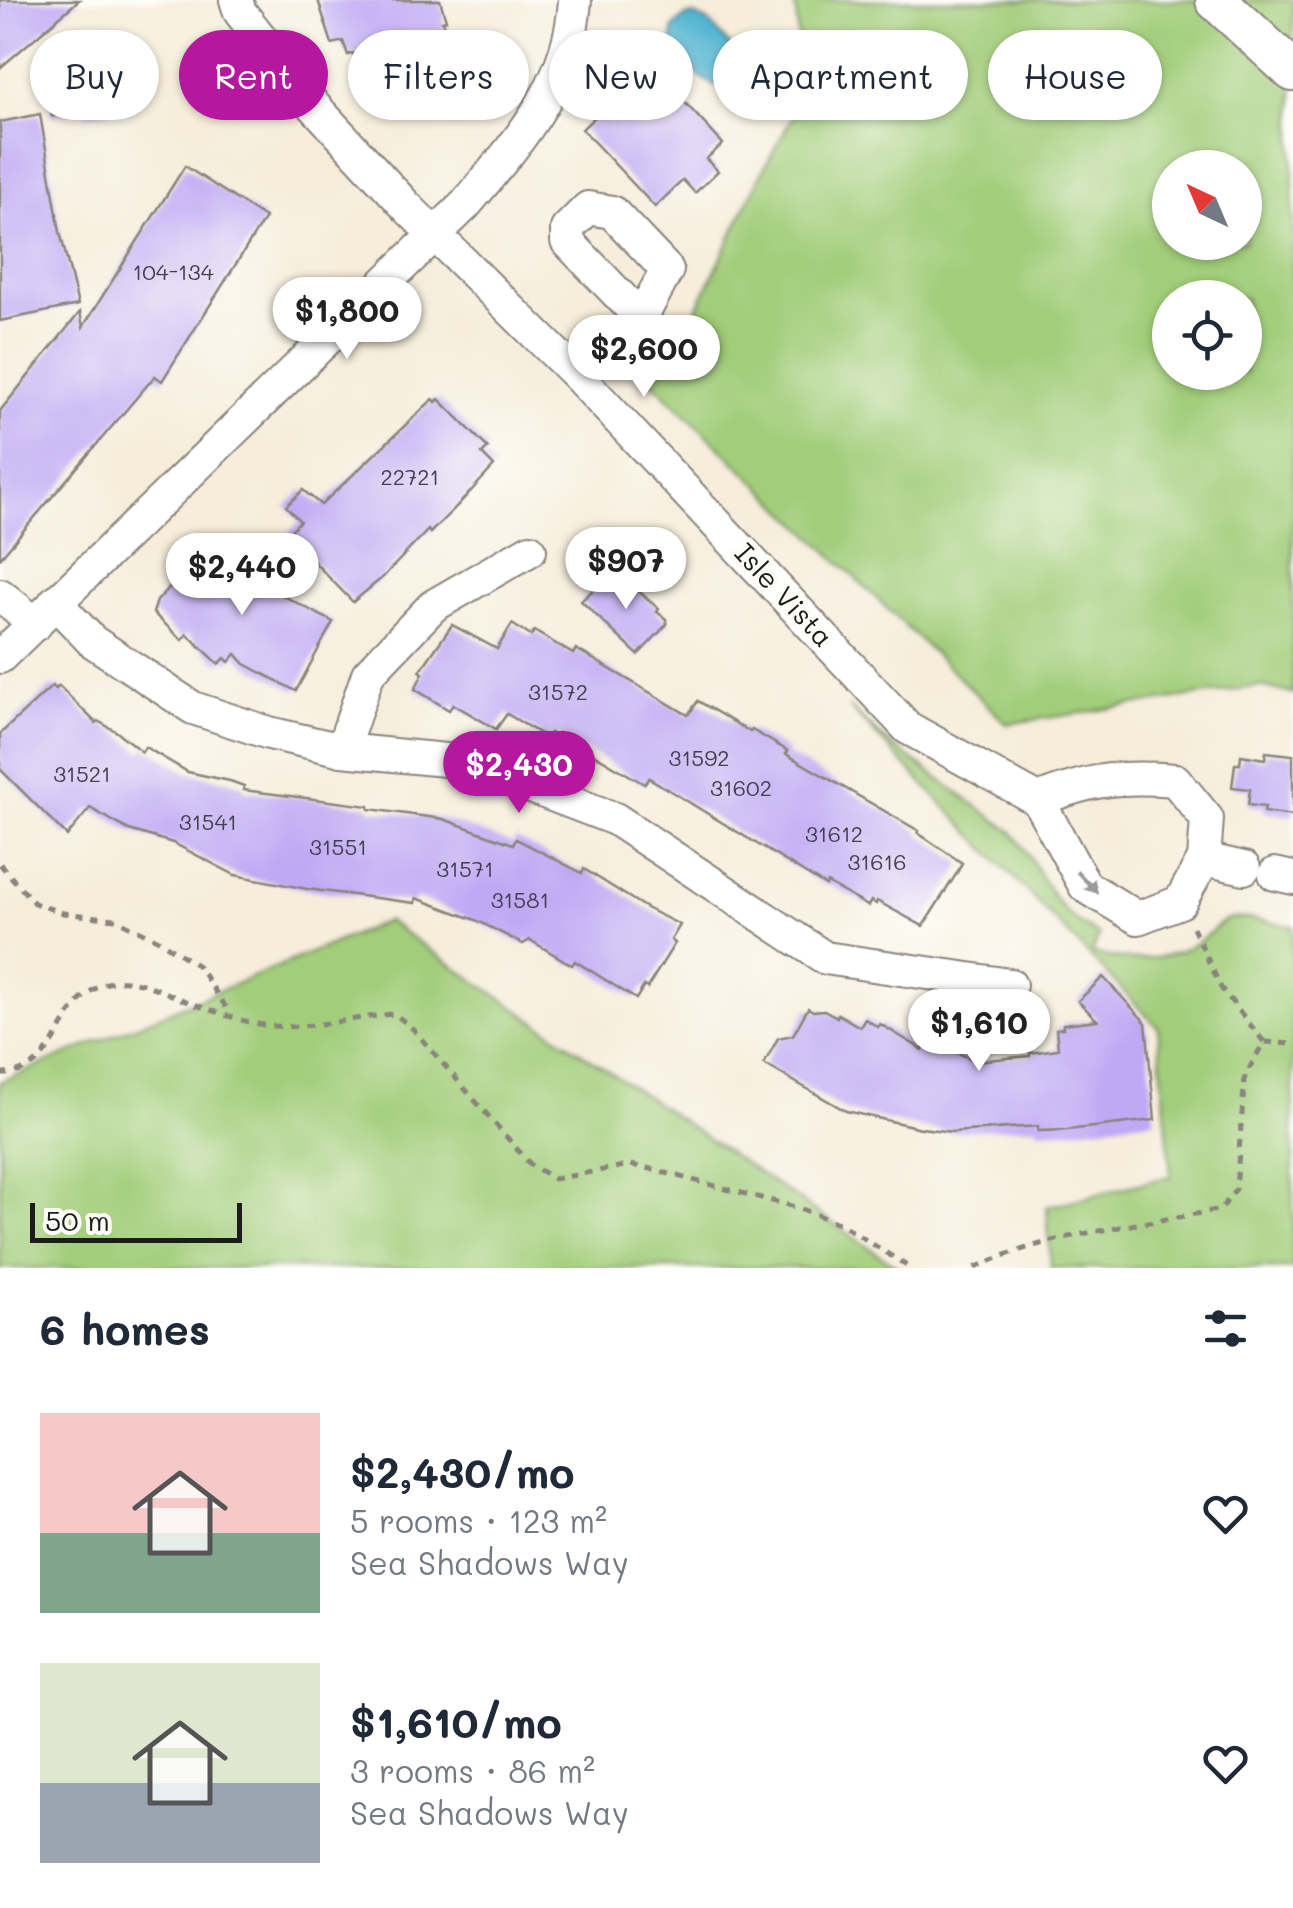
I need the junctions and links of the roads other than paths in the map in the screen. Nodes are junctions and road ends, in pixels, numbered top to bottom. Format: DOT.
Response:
graph roads {
  1 [pos="236,0"];
  2 [pos="575,0"];
  3 [pos="1216,0"];
  4 [pos="1293,71"];
  5 [pos="434,234"];
  6 [pos="641,318"];
  7 [pos="577,375"];
  8 [pos="530,550"];
  9 [pos="0,595"];
  10 [pos="46,613"];
  11 [pos="0,657"];
  12 [pos="342,750"];
  13 [pos="1038,800"];
  14 [pos="1204,859"];
  15 [pos="1271,873"];
  16 [pos="1010,984"];
  1 -- 5 [label="street, Isle Vista"];
  2 -- 5 [label="street"];
  3 -- 4 [label="main road"];
  5 -- 7 [label="street, Isle Vista"];
  5 -- 10 [label="street"];
  6 -- 7 [label="street"];
  7 -- 13 [label="street, Isle Vista"];
  8 -- 12 [label="street"];
  9 -- 10 [label="street"];
  10 -- 11 [label="street"];
  10 -- 12 [label="street"];
  12 -- 16 [label="street"];
  13 -- 14 [label="street"];
  13 -- 14 [label="street, one-way"];
  14 -- 15 [label="street"];
}
